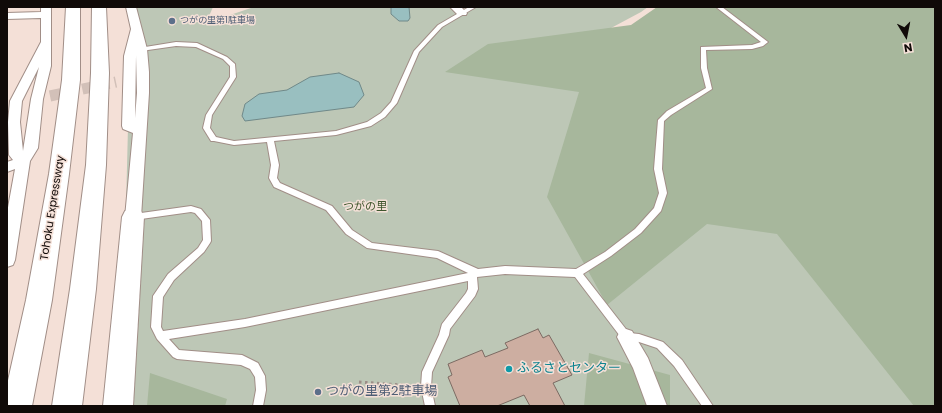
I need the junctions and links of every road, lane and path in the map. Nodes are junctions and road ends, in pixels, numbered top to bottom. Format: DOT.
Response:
graph roads {
  1 [pos="73,7"];
  2 [pos="99,7"];
  3 [pos="131,7"];
  4 [pos="473,7"];
  5 [pos="719,7"];
  6 [pos="459,10"];
  7 [pos="46,11"];
  8 [pos="7,16"];
  9 [pos="136,28"];
  10 [pos="46,42"];
  11 [pos="141,49"];
  12 [pos="129,79"];
  13 [pos="116,82"];
  14 [pos="50,96"];
  15 [pos="37,99"];
  16 [pos="140,131"];
  17 [pos="270,140"];
  18 [pos="22,161"];
  19 [pos="7,167"];
  20 [pos="133,218"];
  21 [pos="7,260"];
  22 [pos="577,273"];
  23 [pos="475,274"];
  24 [pos="160,336"];
  25 [pos="626,337"];
  26 [pos="360,382"];
  27 [pos="426,387"];
  28 [pos="17,406"];
  29 [pos="67,406"];
  30 [pos="118,406"];
  31 [pos="258,406"];
  32 [pos="430,406"];
  33 [pos="657,406"];
  34 [pos="708,406"];
  1 -- 28 [label="main road, Tohoku Expressway"];
  2 -- 29 [label="main road"];
  3 -- 9 [label="street"];
  4 -- 6 [label="lane"];
  5 -- 22 [label="lane"];
  6 -- 17 [label="lane"];
  7 -- 8 [label="street"];
  7 -- 10 [label="street"];
  9 -- 11 [label="street"];
  9 -- 12 [label="street"];
  10 -- 15 [label="street"];
  10 -- 18 [label="street"];
  11 -- 16 [label="street"];
  11 -- 17 [label="lane"];
  12 -- 13 [label="street"];
  12 -- 16 [label="street"];
  14 -- 15 [label="street"];
  15 -- 18 [label="street"];
  16 -- 20 [label="street"];
  17 -- 23 [label="lane"];
  18 -- 19 [label="street"];
  18 -- 21 [label="street"];
  20 -- 24 [label="lane"];
  20 -- 30 [label="main road"];
  22 -- 23 [label="lane"];
  22 -- 25 [label="lane"];
  23 -- 24 [label="lane"];
  23 -- 27 [label="lane"];
  24 -- 31 [label="lane"];
  25 -- 33 [label="street"];
  25 -- 34 [label="lane"];
  26 -- 27 [label="path"];
  27 -- 32 [label="lane"];
}
